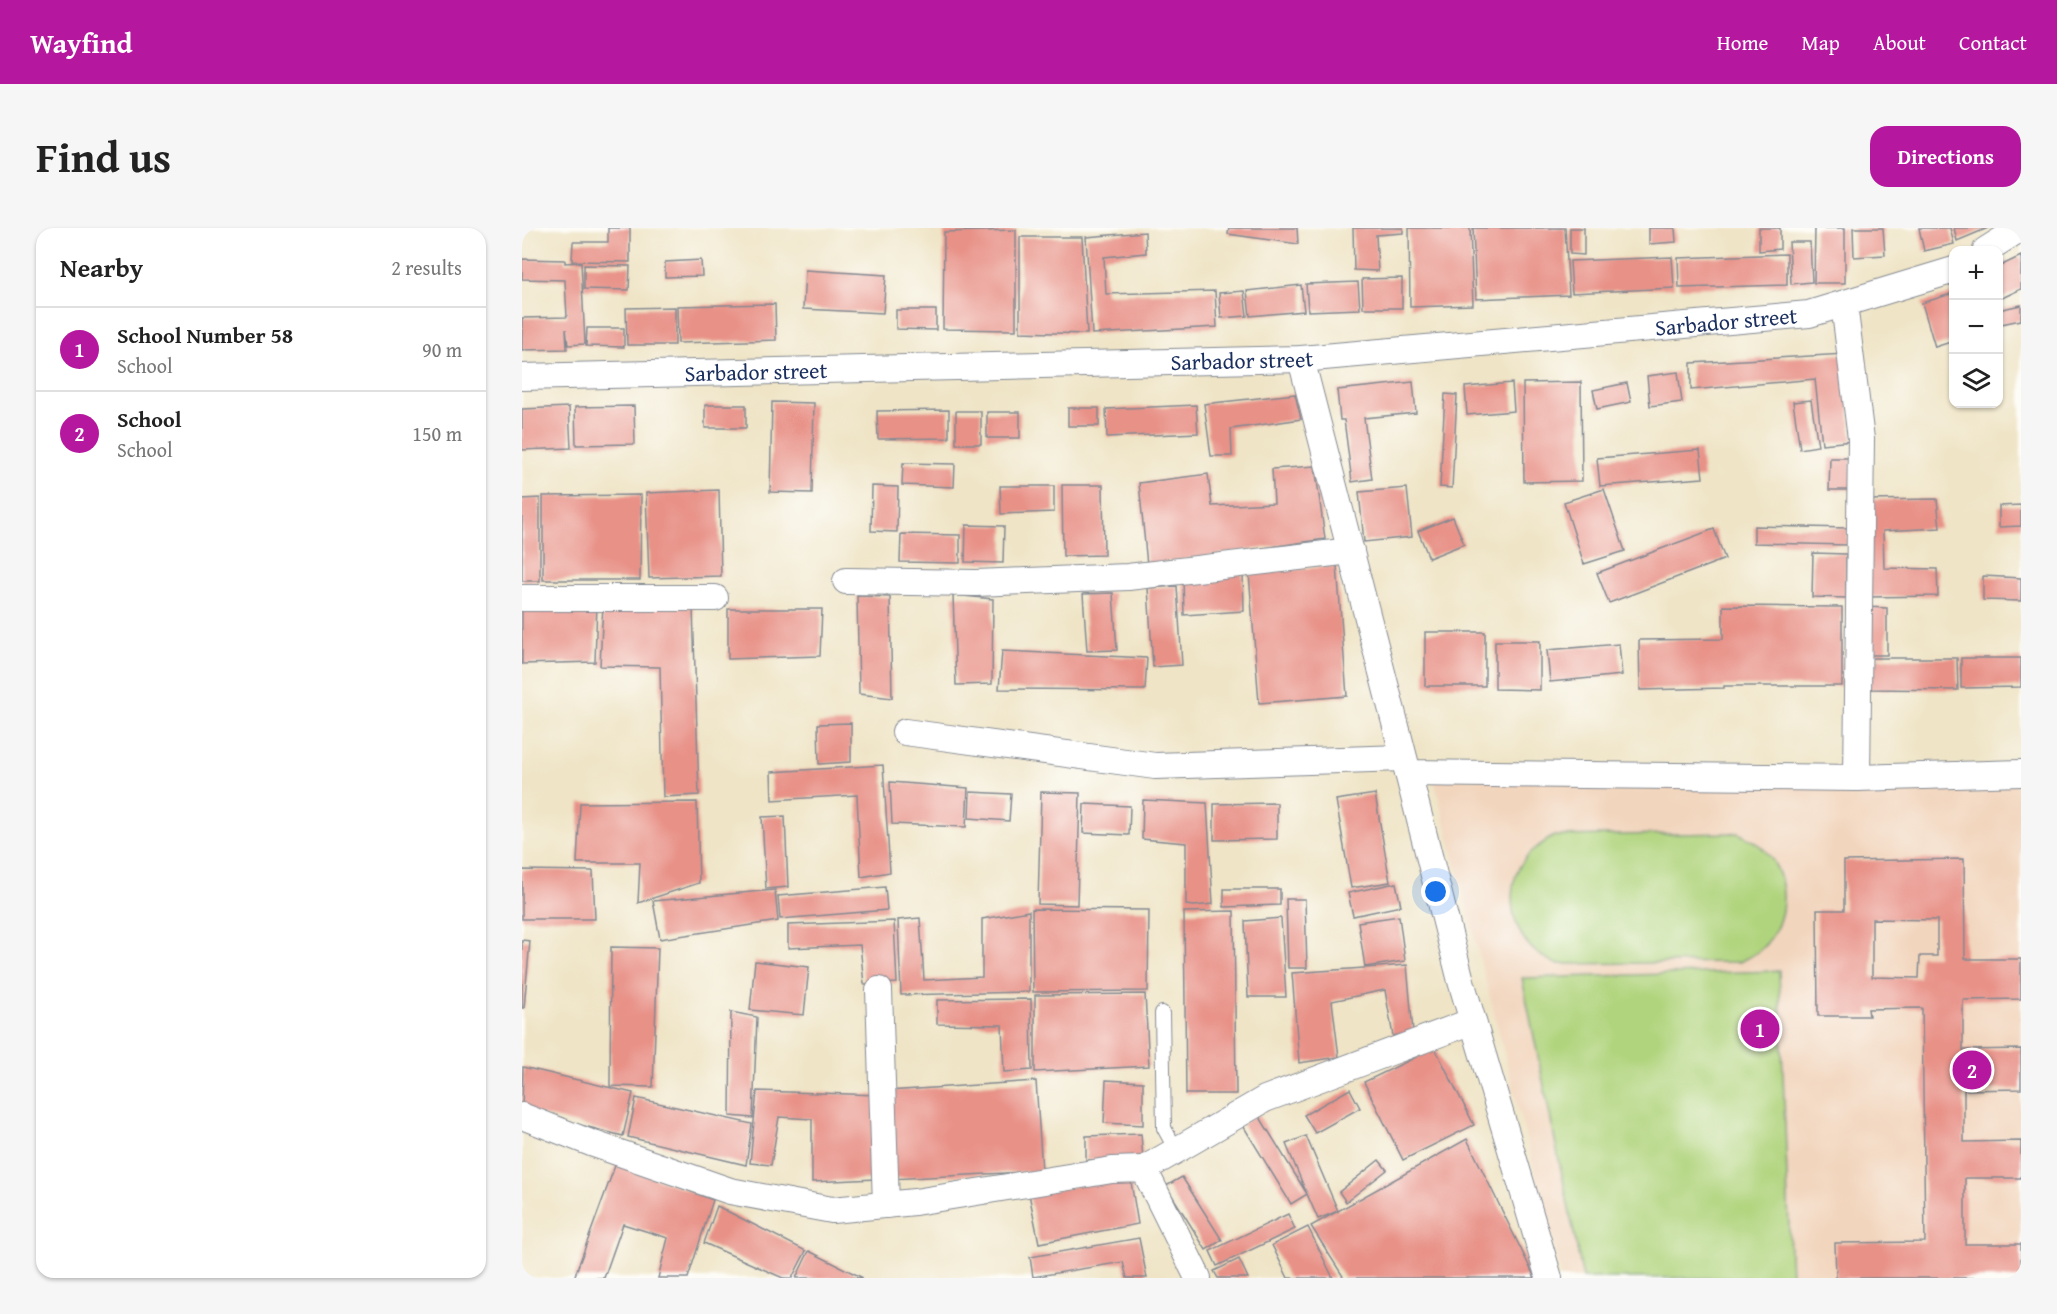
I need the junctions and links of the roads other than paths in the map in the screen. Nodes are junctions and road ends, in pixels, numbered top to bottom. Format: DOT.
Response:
graph roads {
  1 [pos="2021,228"];
  2 [pos="1992,246"];
  3 [pos="1949,271"];
  4 [pos="1844,304"];
  5 [pos="1301,359"];
  6 [pos="522,377"];
  7 [pos="1351,551"];
  8 [pos="846,581"];
  9 [pos="522,598"];
  10 [pos="715,598"];
  11 [pos="905,732"];
  12 [pos="1406,766"];
  13 [pos="2021,773"];
  14 [pos="1857,778"];
  15 [pos="879,990"];
  16 [pos="1162,1012"];
  17 [pos="1473,1021"];
  18 [pos="522,1116"];
  19 [pos="1176,1150"];
  20 [pos="1144,1168"];
  21 [pos="886,1205"];
  22 [pos="1198,1278"];
  23 [pos="1549,1278"];
  1 -- 2 [label="street"];
  3 -- 4 [label="street, Sarbador street"];
  4 -- 5 [label="street, Sarbador street"];
  4 -- 14 [label="street"];
  5 -- 6 [label="street, Sarbador street"];
  5 -- 7 [label="street"];
  7 -- 8 [label="street"];
  7 -- 12 [label="street"];
  9 -- 10 [label="street"];
  11 -- 12 [label="street"];
  12 -- 14 [label="street"];
  12 -- 17 [label="street"];
  13 -- 14 [label="street"];
  15 -- 21 [label="street"];
  16 -- 19 [label="lane"];
  17 -- 19 [label="street"];
  17 -- 23 [label="street"];
  18 -- 21 [label="street"];
  19 -- 20 [label="street"];
  20 -- 21 [label="street"];
  20 -- 22 [label="street"];
}
